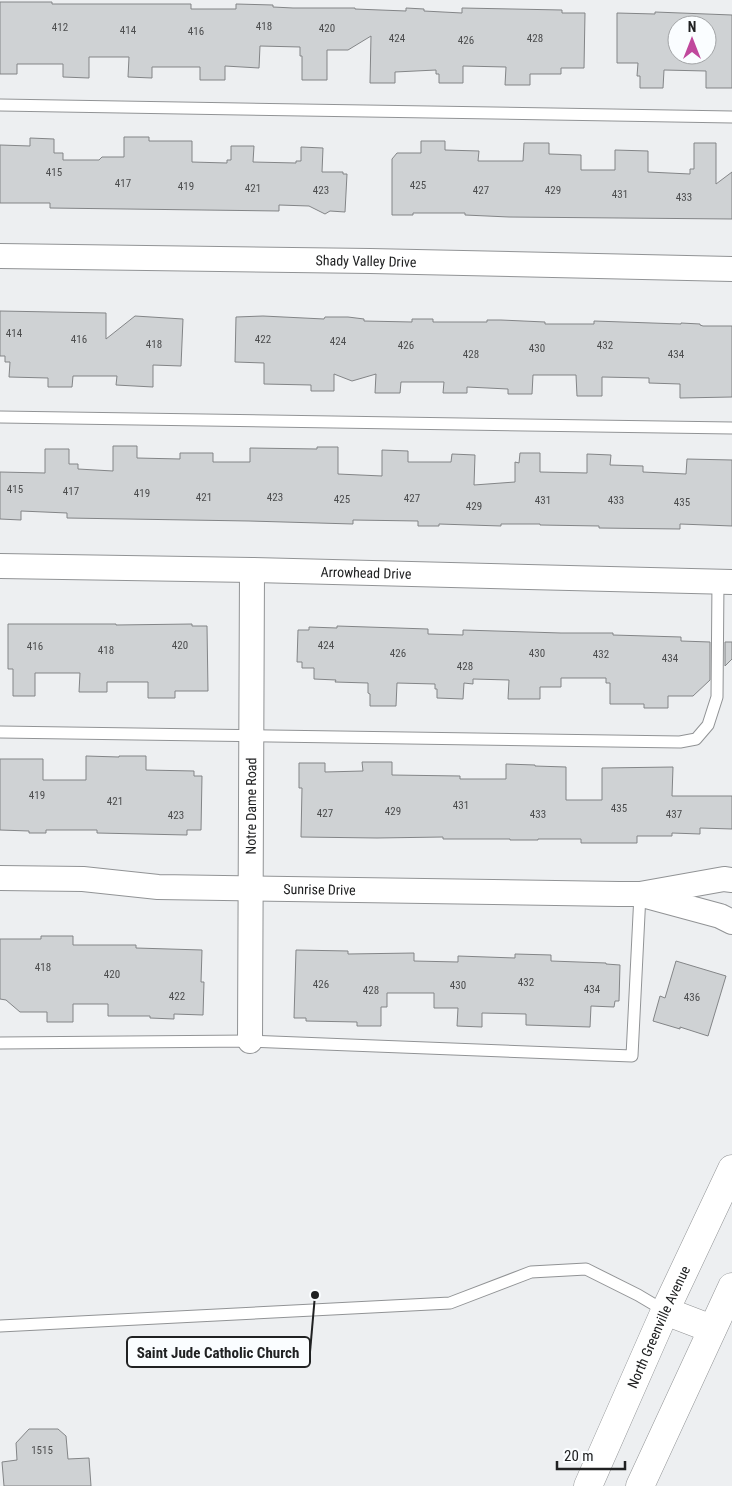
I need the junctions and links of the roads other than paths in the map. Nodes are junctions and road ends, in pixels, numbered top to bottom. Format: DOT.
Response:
graph roads {
  1 [pos="0,105"];
  2 [pos="732,117"];
  3 [pos="0,256"];
  4 [pos="732,269"];
  5 [pos="0,417"];
  6 [pos="732,428"];
  7 [pos="0,566"];
  8 [pos="252,570"];
  9 [pos="725,582"];
  10 [pos="0,732"];
  11 [pos="251,737"];
  12 [pos="0,878"];
  13 [pos="732,880"];
  14 [pos="251,888"];
  15 [pos="640,894"];
  16 [pos="732,922"];
  17 [pos="250,1041"];
  18 [pos="0,1043"];
  19 [pos="732,1169"];
  20 [pos="732,1287"];
  21 [pos="665,1311"];
  22 [pos="0,1326"];
  23 [pos="712,1329"];
  24 [pos="588,1486"];
  25 [pos="640,1486"];
  1 -- 2 [label="lane"];
  3 -- 4 [label="street, Shady Valley Drive"];
  5 -- 6 [label="lane"];
  7 -- 8 [label="street, Arrowhead Drive"];
  8 -- 9 [label="street, Arrowhead Drive"];
  8 -- 11 [label="street, Notre Dame Road"];
  9 -- 11 [label="lane"];
  10 -- 11 [label="lane"];
  11 -- 14 [label="street, Notre Dame Road"];
  12 -- 14 [label="street, Sunrise Drive"];
  13 -- 15 [label="street, Sunrise Drive"];
  14 -- 15 [label="street, Sunrise Drive"];
  14 -- 17 [label="street, Notre Dame Road"];
  15 -- 16 [label="street, Sunrise Drive"];
  15 -- 17 [label="lane"];
  17 -- 18 [label="lane"];
  19 -- 21 [label="main road, North Greenville Avenue"];
  20 -- 23 [label="main road"];
  21 -- 22 [label="lane"];
  21 -- 23 [label="main road"];
  21 -- 24 [label="main road, North Greenville Avenue"];
  23 -- 25 [label="main road"];
}
